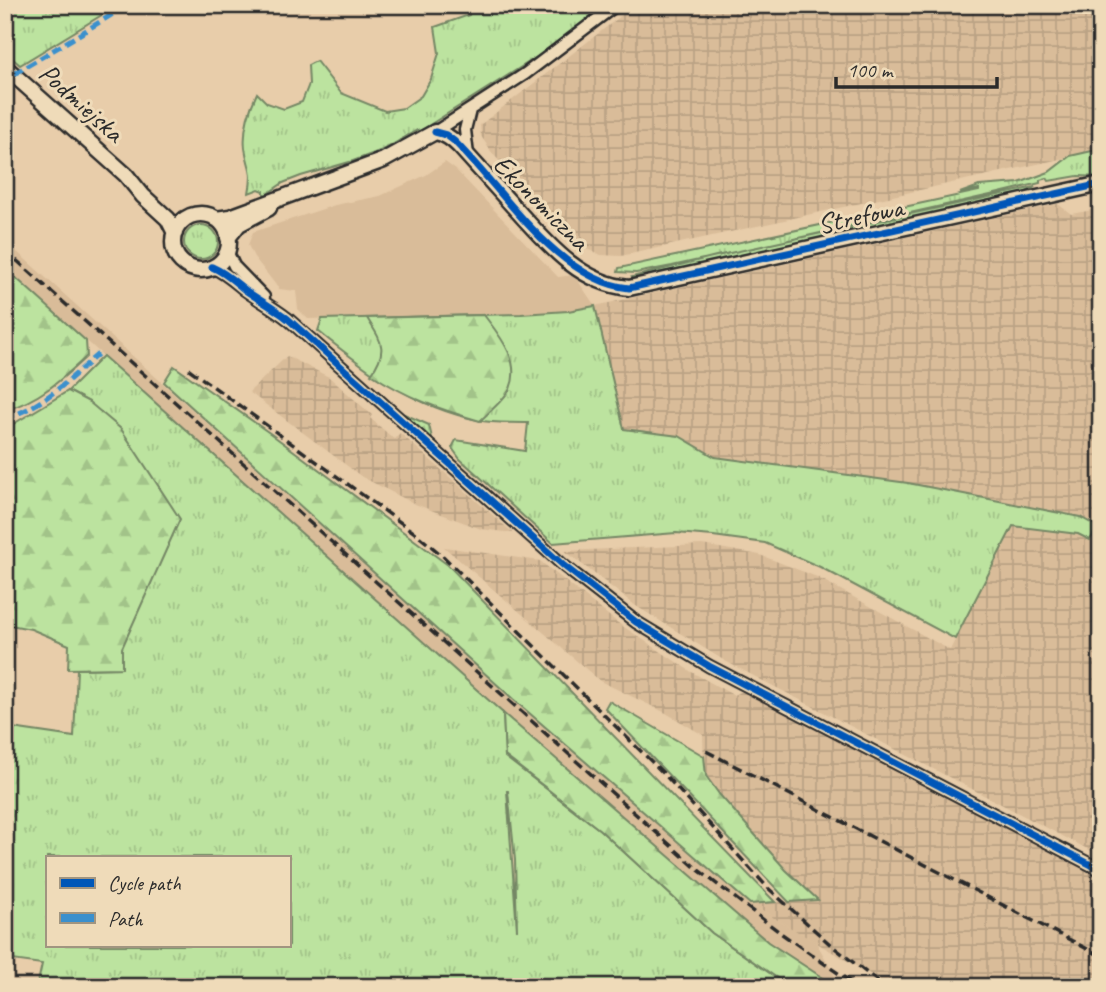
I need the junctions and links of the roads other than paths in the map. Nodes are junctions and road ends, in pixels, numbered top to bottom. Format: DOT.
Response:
graph roads {
  1 [pos="616,5"];
  2 [pos="5,66"];
  3 [pos="470,110"];
  4 [pos="435,132"];
  5 [pos="468,156"];
  6 [pos="126,175"];
  7 [pos="1101,184"];
  8 [pos="289,196"];
  9 [pos="192,216"];
  10 [pos="216,219"];
  11 [pos="175,233"];
  12 [pos="228,244"];
  13 [pos="212,267"];
  14 [pos="629,288"];
  15 [pos="268,303"];
  16 [pos="1101,870"];
  1 -- 3 [label="street"];
  2 -- 6 [label="street, Podmiejska"];
  3 -- 4 [label="street"];
  3 -- 5 [label="street"];
  4 -- 5 [label="street, Ekonomiczna"];
  4 -- 8 [label="street"];
  5 -- 14 [label="street, Ekonomiczna"];
  6 -- 9 [label="street, Podmiejska"];
  6 -- 11 [label="street, Podmiejska"];
  7 -- 14 [label="street, Strefowa"];
  8 -- 10 [label="street"];
  8 -- 12 [label="street"];
  9 -- 10 [label="street"];
  9 -- 11 [label="street"];
  10 -- 12 [label="street"];
  11 -- 13 [label="street"];
  12 -- 13 [label="street"];
  12 -- 15 [label="street"];
  13 -- 15 [label="street"];
  15 -- 16 [label="street"];
}
